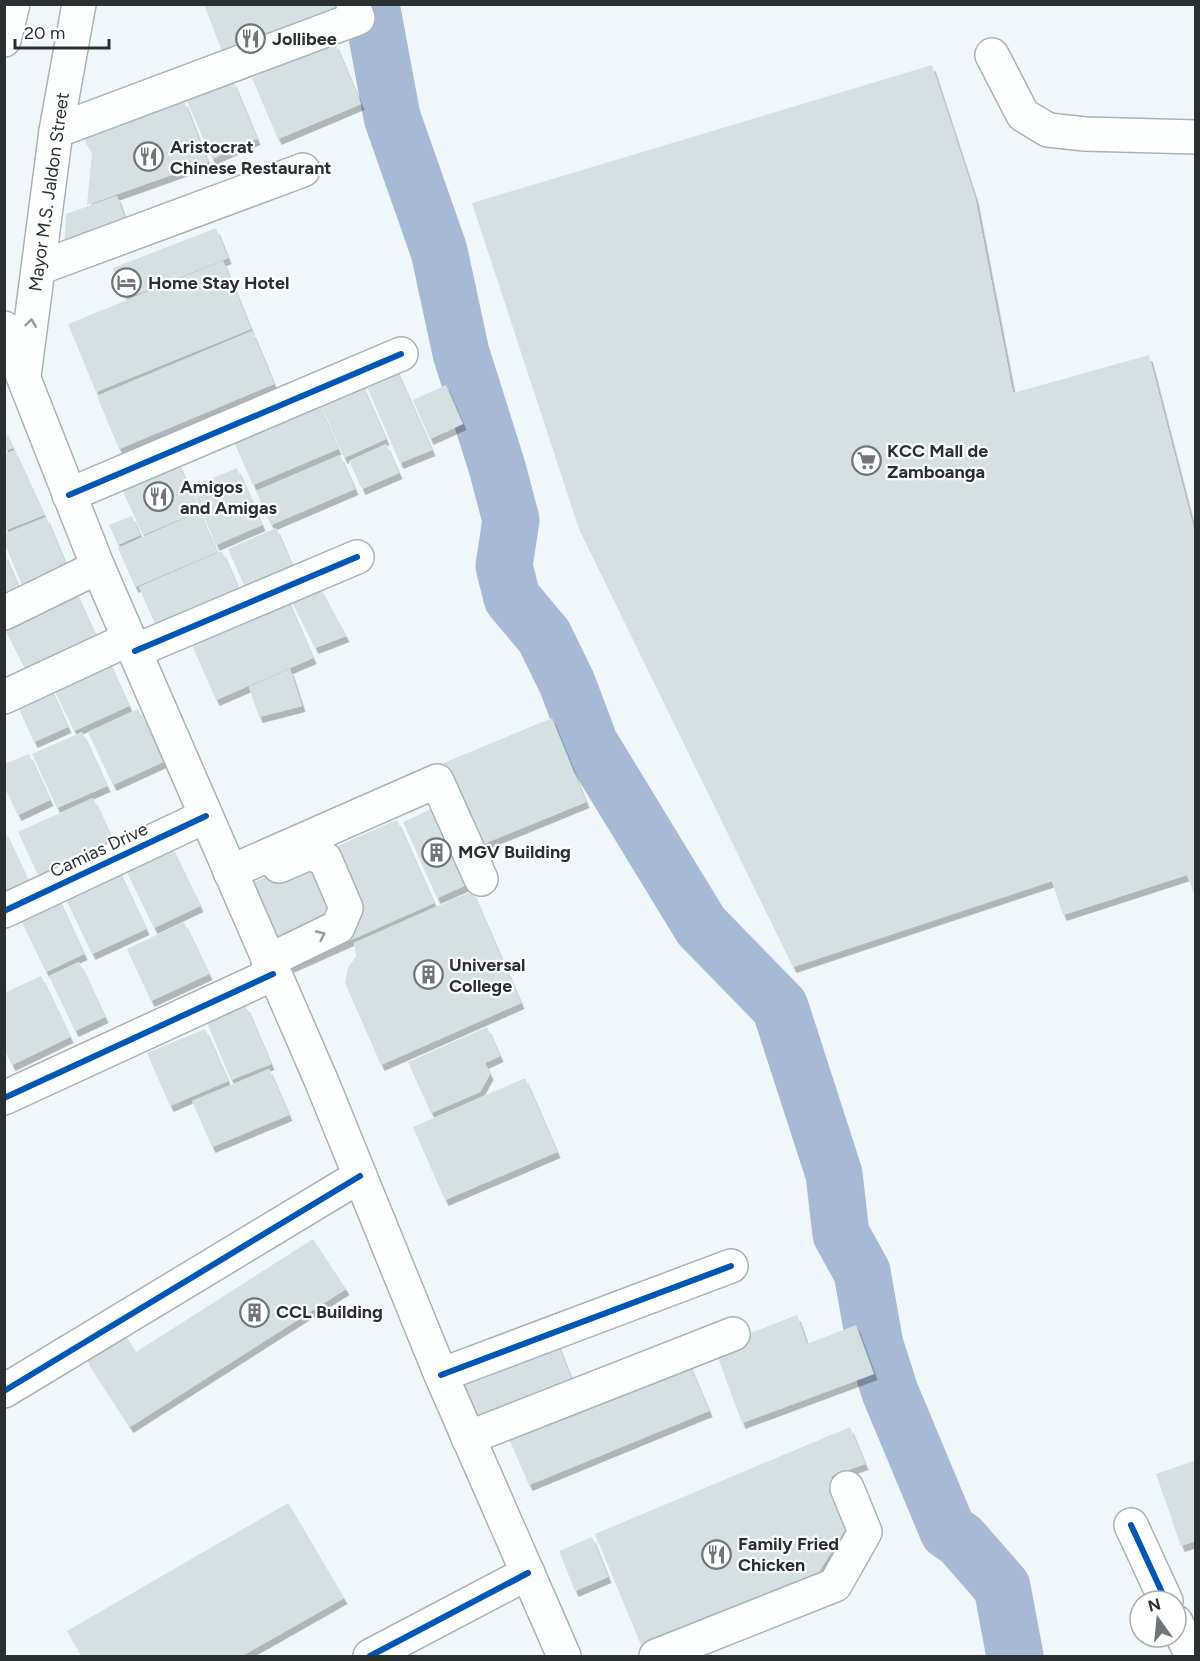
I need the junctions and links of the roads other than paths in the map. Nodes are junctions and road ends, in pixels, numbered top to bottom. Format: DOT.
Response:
graph roads {
  1 [pos="13,4"];
  2 [pos="79,4"];
  3 [pos="93,4"];
  4 [pos="353,4"];
  5 [pos="4,40"];
  6 [pos="992,55"];
  7 [pos="69,57"];
  8 [pos="56,131"];
  9 [pos="1196,137"];
  10 [pos="303,170"];
  11 [pos="39,268"];
  12 [pos="4,328"];
  13 [pos="401,354"];
  14 [pos="24,381"];
  15 [pos="69,495"];
  16 [pos="357,557"];
  17 [pos="98,567"];
  18 [pos="4,613"];
  19 [pos="132,645"];
  20 [pos="4,697"];
  21 [pos="206,816"];
  22 [pos="233,878"];
  23 [pos="481,879"];
  24 [pos="4,911"];
  25 [pos="271,967"];
  26 [pos="4,1098"];
  27 [pos="360,1176"];
  28 [pos="731,1266"];
  29 [pos="733,1334"];
  30 [pos="441,1375"];
  31 [pos="4,1391"];
  32 [pos="468,1438"];
  33 [pos="847,1488"];
  34 [pos="1131,1525"];
  35 [pos="528,1573"];
  36 [pos="1160,1589"];
  37 [pos="370,1656"];
  38 [pos="564,1656"];
  39 [pos="656,1656"];
  1 -- 5 [label="street"];
  2 -- 7 [label="street, Mayor M.S. Jaldon Street"];
  3 -- 7 [label="street"];
  4 -- 8 [label="street"];
  6 -- 9 [label="street"];
  7 -- 8 [label="street, Mayor M.S. Jaldon Street"];
  8 -- 11 [label="street, Mayor M.S. Jaldon Street"];
  10 -- 11 [label="street"];
  14 -- 11 [label="street, Mayor M.S. Jaldon Street, one-way"];
  12 -- 14 [label="street, Mayor M.S. Jaldon Street"];
  13 -- 15 [label="street"];
  14 -- 15 [label="street, Mayor M.S. Jaldon Street"];
  15 -- 17 [label="street, Mayor M.S. Jaldon Street"];
  16 -- 19 [label="street"];
  17 -- 18 [label="street"];
  17 -- 19 [label="street, Mayor M.S. Jaldon Street"];
  19 -- 20 [label="street"];
  19 -- 21 [label="street, Mayor M.S. Jaldon Street"];
  21 -- 22 [label="street, Mayor M.S. Jaldon Street"];
  21 -- 24 [label="street, Camias Drive"];
  22 -- 23 [label="street"];
  22 -- 25 [label="street, Mayor M.S. Jaldon Street"];
  25 -- 22 [label="street, one-way"];
  25 -- 26 [label="street"];
  25 -- 27 [label="street, Mayor M.S. Jaldon Street"];
  27 -- 30 [label="street, Mayor M.S. Jaldon Street"];
  27 -- 31 [label="street"];
  28 -- 30 [label="street"];
  29 -- 32 [label="street"];
  30 -- 32 [label="street, Mayor M.S. Jaldon Street"];
  32 -- 35 [label="street, Mayor M.S. Jaldon Street"];
  33 -- 39 [label="street"];
  34 -- 36 [label="street"];
  35 -- 37 [label="street"];
  35 -- 38 [label="street, Mayor M.S. Jaldon Street"];
}
